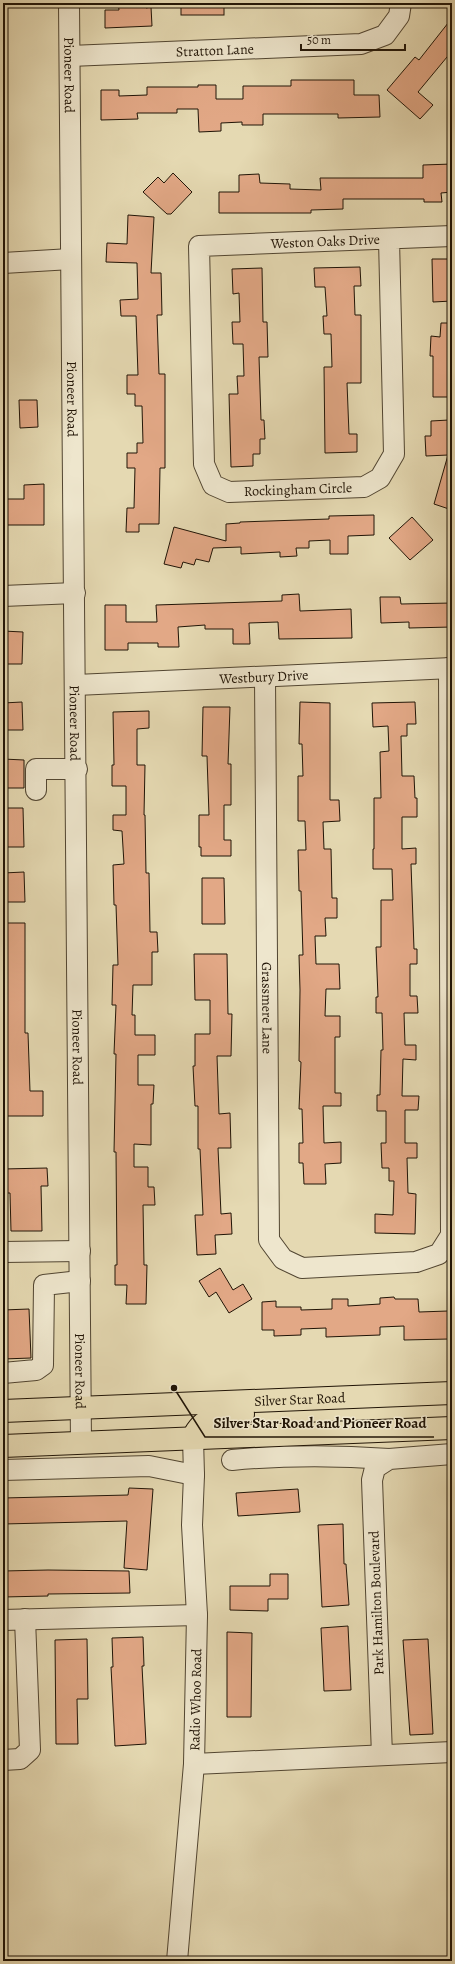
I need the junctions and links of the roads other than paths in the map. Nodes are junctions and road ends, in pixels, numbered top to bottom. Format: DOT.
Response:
graph roads {
  1 [pos="69,3"];
  2 [pos="401,3"];
  3 [pos="70,56"];
  4 [pos="452,236"];
  5 [pos="389,239"];
  6 [pos="199,246"];
  7 [pos="72,259"];
  8 [pos="3,263"];
  9 [pos="75,593"];
  10 [pos="3,596"];
  11 [pos="451,668"];
  12 [pos="264,678"];
  13 [pos="76,685"];
  14 [pos="77,769"];
  15 [pos="36,790"];
  16 [pos="80,1251"];
  17 [pos="3,1252"];
  18 [pos="80,1281"];
  19 [pos="3,1373"];
  20 [pos="452,1393"];
  21 [pos="390,1396"];
  22 [pos="81,1409"];
  23 [pos="3,1411"];
  24 [pos="452,1428"];
  25 [pos="193,1438"];
  26 [pos="81,1443"];
  27 [pos="3,1446"];
  28 [pos="452,1454"];
  29 [pos="389,1459"];
  30 [pos="232,1460"];
  31 [pos="3,1470"];
  32 [pos="194,1475"];
  33 [pos="197,1615"];
  34 [pos="25,1619"];
  35 [pos="3,1620"];
  36 [pos="452,1752"];
  37 [pos="382,1755"];
  38 [pos="3,1760"];
  39 [pos="194,1764"];
  40 [pos="177,1961"];
  1 -- 3 [label="street, Pioneer Road"];
  2 -- 3 [label="street, Stratton Lane"];
  3 -- 7 [label="street, Pioneer Road"];
  4 -- 5 [label="street, Weston Oaks Drive"];
  5 -- 6 [label="street, Weston Oaks Drive"];
  5 -- 6 [label="street, Rockingham Circle"];
  7 -- 8 [label="street"];
  7 -- 9 [label="street, Pioneer Road"];
  9 -- 10 [label="street"];
  9 -- 13 [label="street, Pioneer Road"];
  11 -- 12 [label="street, Westbury Drive"];
  11 -- 12 [label="street, Grassmere Lane"];
  12 -- 13 [label="street, Westbury Drive"];
  13 -- 14 [label="street, Pioneer Road"];
  14 -- 15 [label="street"];
  14 -- 16 [label="street, Pioneer Road"];
  16 -- 17 [label="street"];
  16 -- 18 [label="street, Pioneer Road"];
  18 -- 19 [label="street"];
  18 -- 22 [label="street, Pioneer Road"];
  20 -- 21 [label="main road, Silver Star Road"];
  21 -- 22 [label="main road, Silver Star Road"];
  21 -- 25 [label="main road"];
  22 -- 23 [label="main road, Silver Star Road"];
  22 -- 26 [label="street, Pioneer Road"];
  24 -- 25 [label="main road"];
  25 -- 26 [label="main road"];
  25 -- 32 [label="street, Radio Whoo Road"];
  26 -- 27 [label="main road"];
  28 -- 29 [label="street"];
  29 -- 30 [label="street"];
  29 -- 37 [label="street, Park Hamilton Boulevard"];
  31 -- 32 [label="street"];
  32 -- 33 [label="street, Radio Whoo Road"];
  33 -- 34 [label="street"];
  33 -- 39 [label="street, Radio Whoo Road"];
  34 -- 35 [label="street"];
  34 -- 38 [label="street"];
  36 -- 37 [label="street"];
  37 -- 39 [label="street"];
  39 -- 40 [label="street, Radio Whoo Road"];
}
